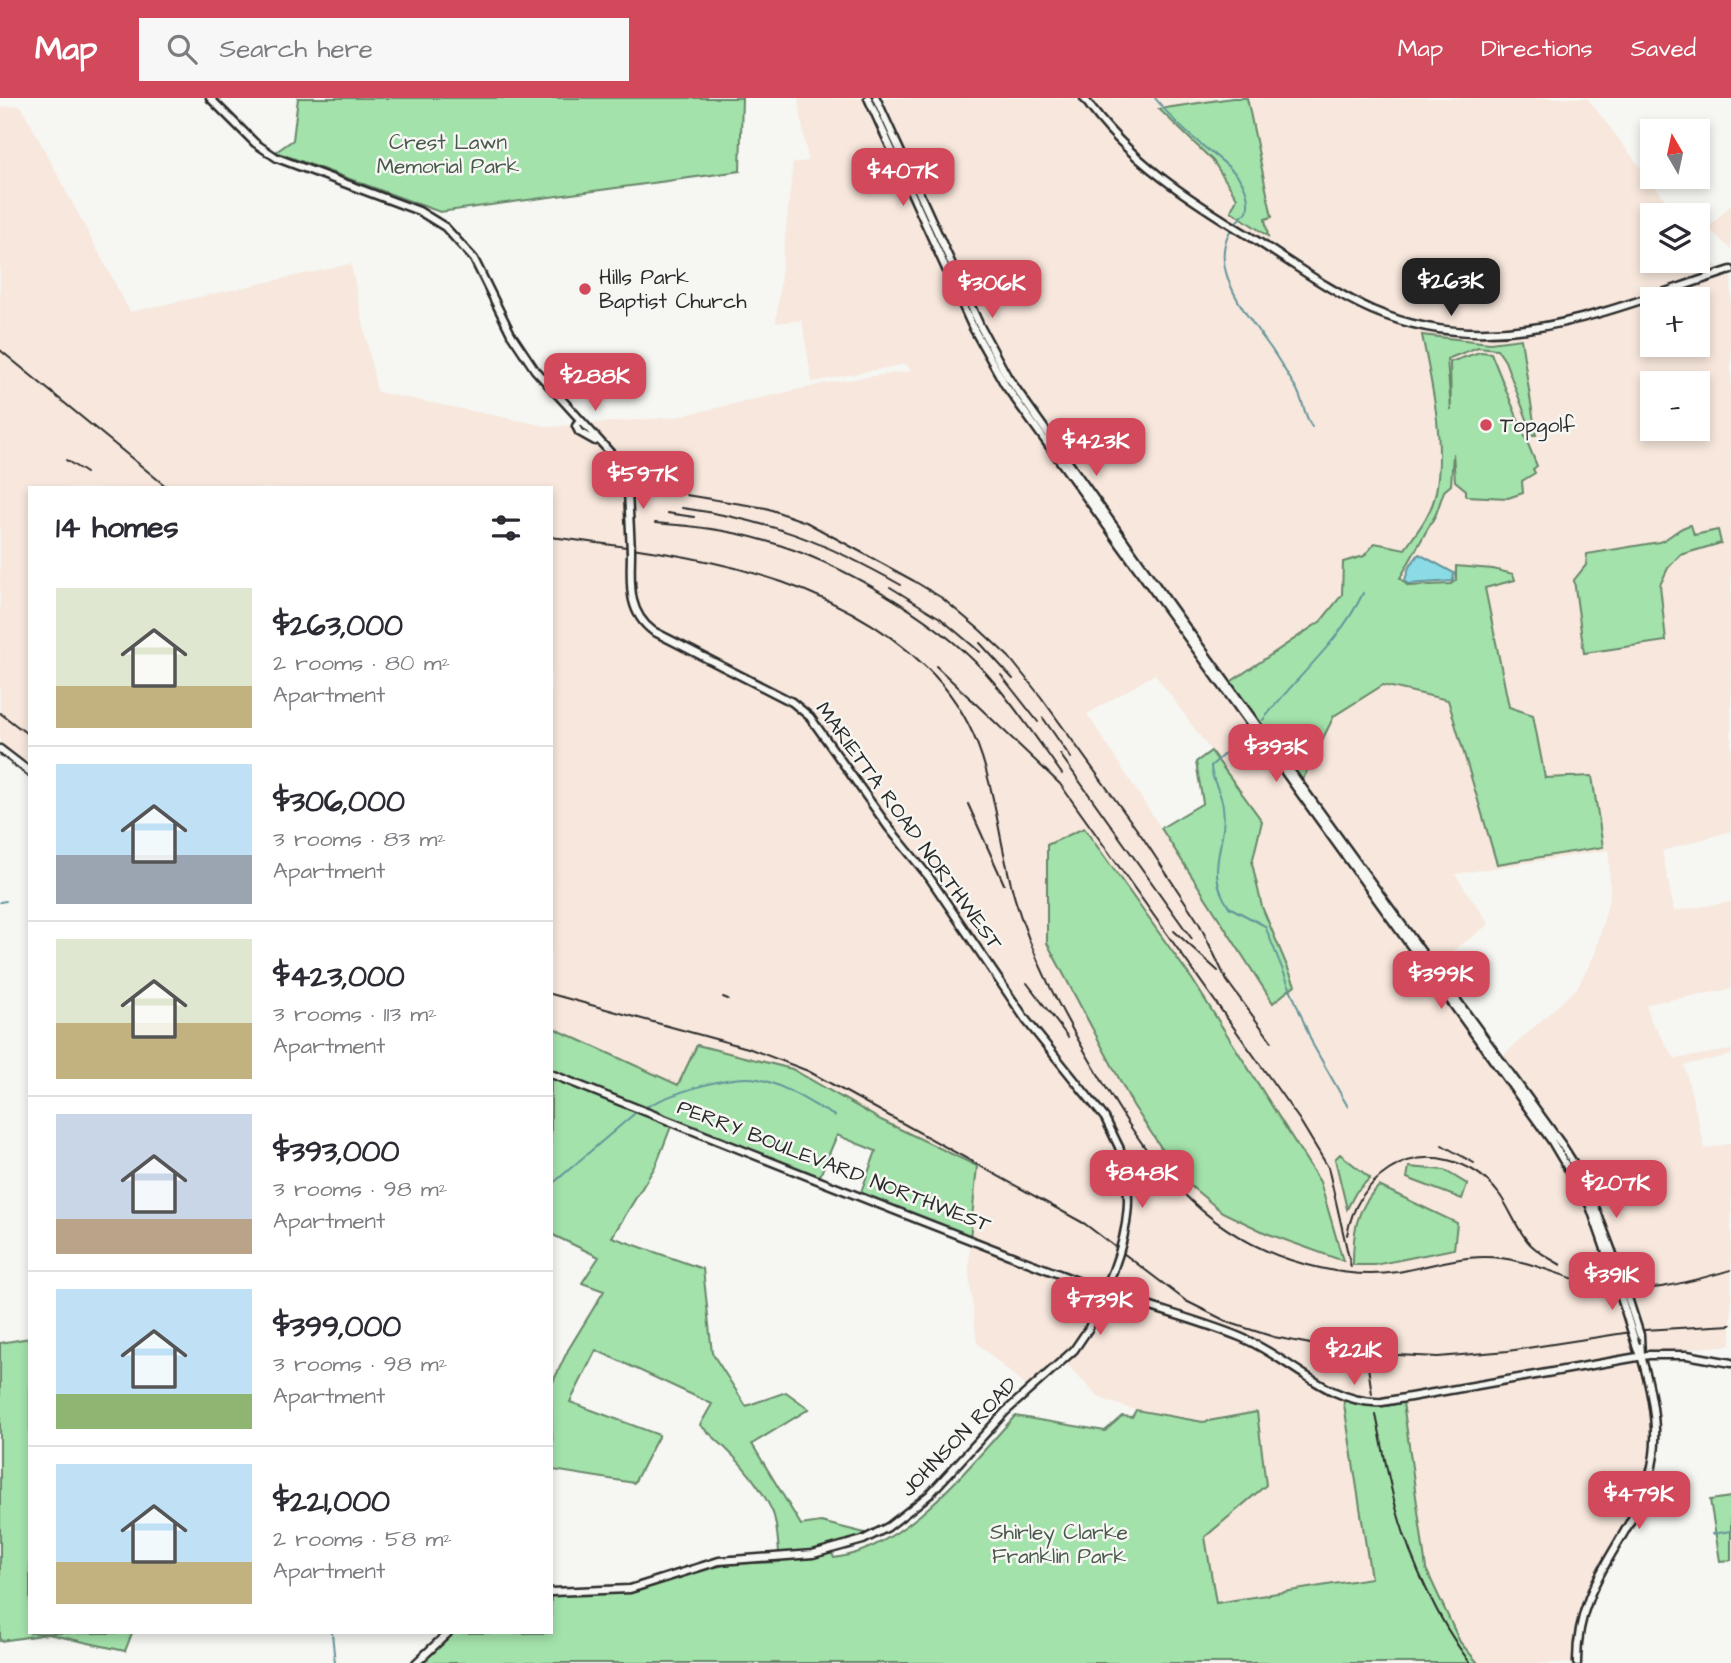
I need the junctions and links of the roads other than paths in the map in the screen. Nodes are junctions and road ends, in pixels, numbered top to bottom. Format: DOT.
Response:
graph roads {
  1 [pos="210,98"];
  2 [pos="868,98"];
  3 [pos="876,98"];
  4 [pos="1084,98"];
  5 [pos="1731,270"];
  6 [pos="0,749"];
  7 [pos="28,770"];
  8 [pos="553,1075"];
  9 [pos="1616,1271"];
  10 [pos="1105,1291"];
  11 [pos="1641,1356"];
  12 [pos="1731,1363"];
  13 [pos="553,1592"];
  14 [pos="447,1634"];
  15 [pos="416,1663"];
  16 [pos="1577,1663"];
  1 -- 10 [label="main road, MARIETTA ROAD NORTHWEST, bridge"];
  2 -- 9 [label="main road"];
  3 -- 9 [label="main road"];
  4 -- 5 [label="main road"];
  6 -- 7 [label="main road"];
  8 -- 10 [label="main road, PERRY BOULEVARD NORTHWEST"];
  9 -- 11 [label="main road, bridge"];
  10 -- 11 [label="main road, PERRY BOULEVARD NORTHWEST"];
  10 -- 13 [label="main road, JOHNSON ROAD"];
  11 -- 12 [label="main road, PERRY BOULEVARD NORTHWEST"];
  11 -- 16 [label="main road"];
  14 -- 15 [label="main road"];
}
